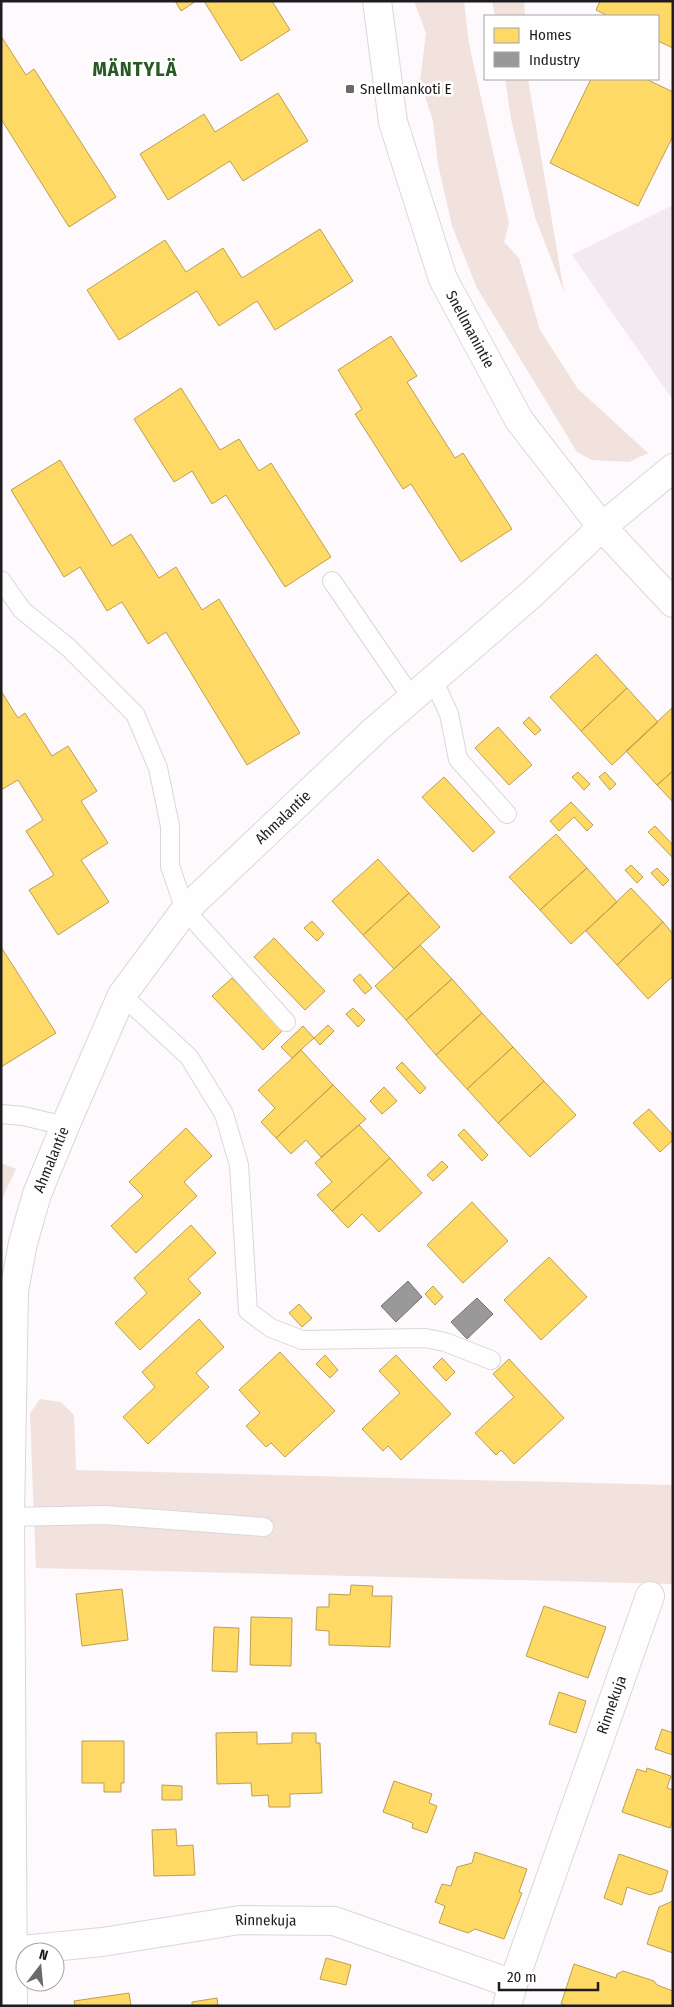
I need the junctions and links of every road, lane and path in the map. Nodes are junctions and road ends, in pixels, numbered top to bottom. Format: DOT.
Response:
graph roads {
  1 [pos="376,1"];
  2 [pos="673,468"];
  3 [pos="602,527"];
  4 [pos="1,580"];
  5 [pos="332,581"];
  6 [pos="673,603"];
  7 [pos="433,679"];
  8 [pos="412,698"];
  9 [pos="507,814"];
  10 [pos="185,910"];
  11 [pos="122,995"];
  12 [pos="286,1022"];
  13 [pos="1,1114"];
  14 [pos="65,1126"];
  15 [pos="491,1360"];
  16 [pos="6,1517"];
  17 [pos="264,1527"];
  18 [pos="650,1596"];
  19 [pos="12,1951"];
  20 [pos="510,1995"];
  21 [pos="13,2006"];
  1 -- 3 [label="street, Snellmanintie"];
  2 -- 3 [label="street, Ahmalantie"];
  3 -- 6 [label="street, Snellmanintie"];
  3 -- 7 [label="street, Ahmalantie"];
  4 -- 10 [label="lane"];
  5 -- 8 [label="lane"];
  7 -- 8 [label="street, Ahmalantie"];
  7 -- 9 [label="lane"];
  8 -- 10 [label="street, Ahmalantie"];
  10 -- 11 [label="street, Ahmalantie"];
  10 -- 12 [label="lane"];
  11 -- 14 [label="street, Ahmalantie"];
  11 -- 15 [label="lane"];
  13 -- 14 [label="lane"];
  14 -- 16 [label="street, Ahmalantie"];
  16 -- 17 [label="lane"];
  16 -- 19 [label="street, Ahmalantie"];
  18 -- 20 [label="street, Rinnekuja"];
  19 -- 20 [label="street, Rinnekuja"];
  19 -- 21 [label="street, Ahmalantie"];
}
